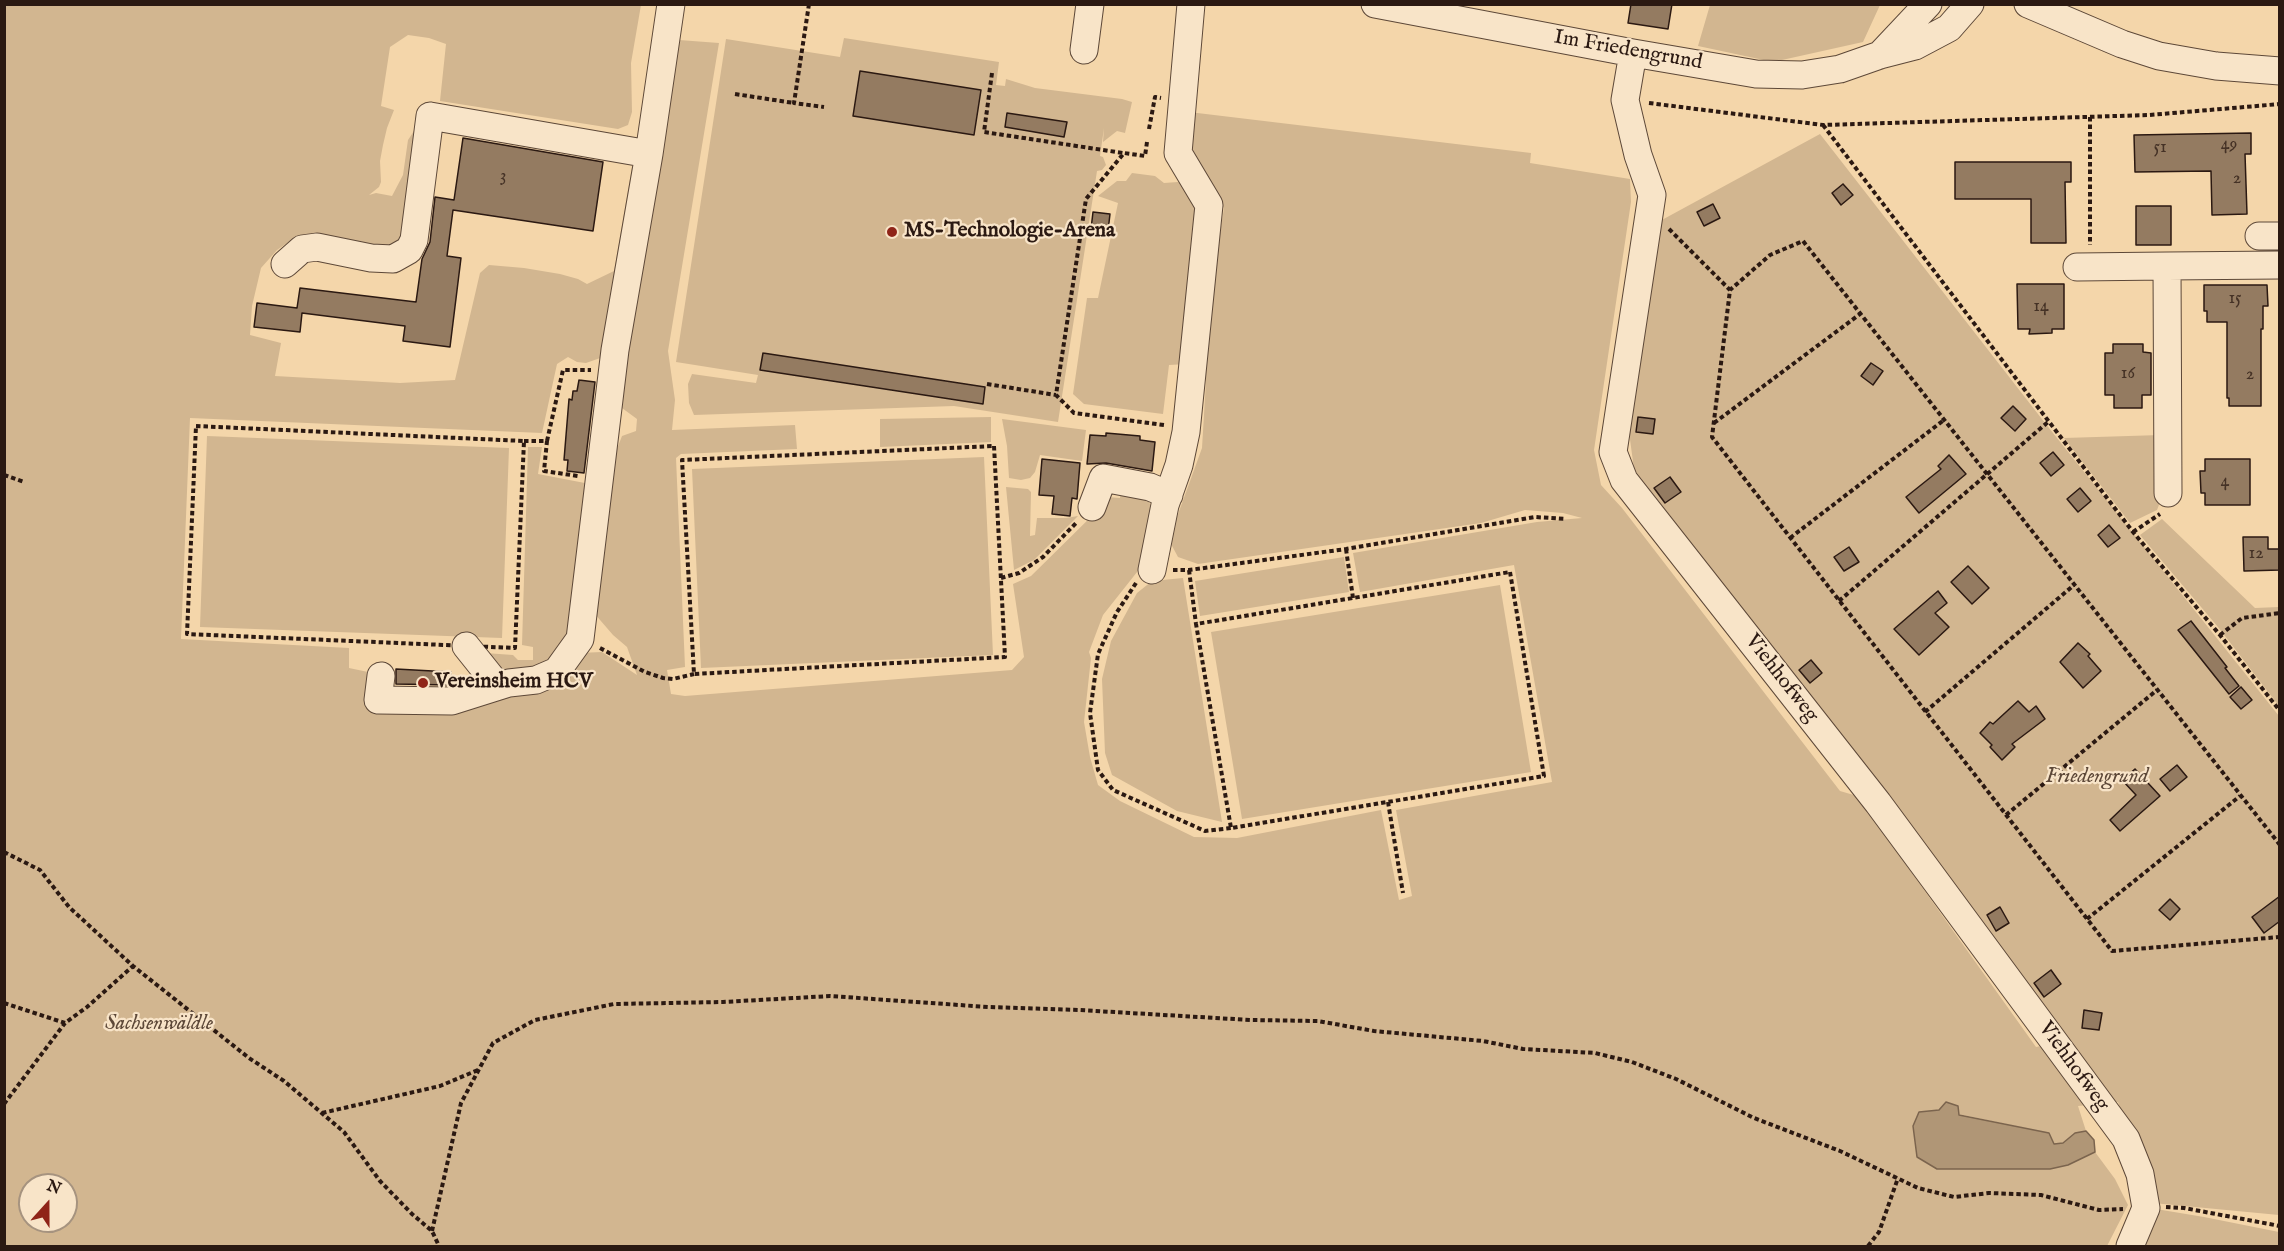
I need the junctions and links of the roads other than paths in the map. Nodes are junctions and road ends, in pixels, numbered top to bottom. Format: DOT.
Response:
graph roads {
  1 [pos="671,4"];
  2 [pos="1090,4"];
  3 [pos="1191,4"];
  4 [pos="1375,4"];
  5 [pos="1907,4"];
  6 [pos="1928,4"];
  7 [pos="1970,4"];
  8 [pos="2028,4"];
  9 [pos="1084,50"];
  10 [pos="1633,53"];
  11 [pos="1880,55"];
  12 [pos="2280,71"];
  13 [pos="649,154"];
  14 [pos="2089,260"];
  15 [pos="285,264"];
  16 [pos="2280,265"];
  17 [pos="2167,266"];
  18 [pos="2168,493"];
  19 [pos="1169,495"];
  20 [pos="1092,507"];
  21 [pos="1152,570"];
  22 [pos="465,646"];
  23 [pos="381,676"];
  24 [pos="498,686"];
  25 [pos="2130,1246"];
  1 -- 13 [label="street"];
  2 -- 9 [label="street"];
  3 -- 19 [label="street"];
  4 -- 10 [label="street, Im Friedengrund"];
  5 -- 11 [label="street"];
  6 -- 11 [label="street, Im Friedengrund"];
  7 -- 11 [label="street, Im Friedengrund"];
  8 -- 12 [label="street"];
  10 -- 11 [label="street, Im Friedengrund"];
  10 -- 25 [label="street, Viehhofweg"];
  13 -- 15 [label="street"];
  13 -- 24 [label="street"];
  14 -- 17 [label="street"];
  16 -- 17 [label="street"];
  17 -- 18 [label="street"];
  19 -- 20 [label="street"];
  19 -- 21 [label="street"];
  22 -- 24 [label="street"];
  23 -- 24 [label="street"];
}
